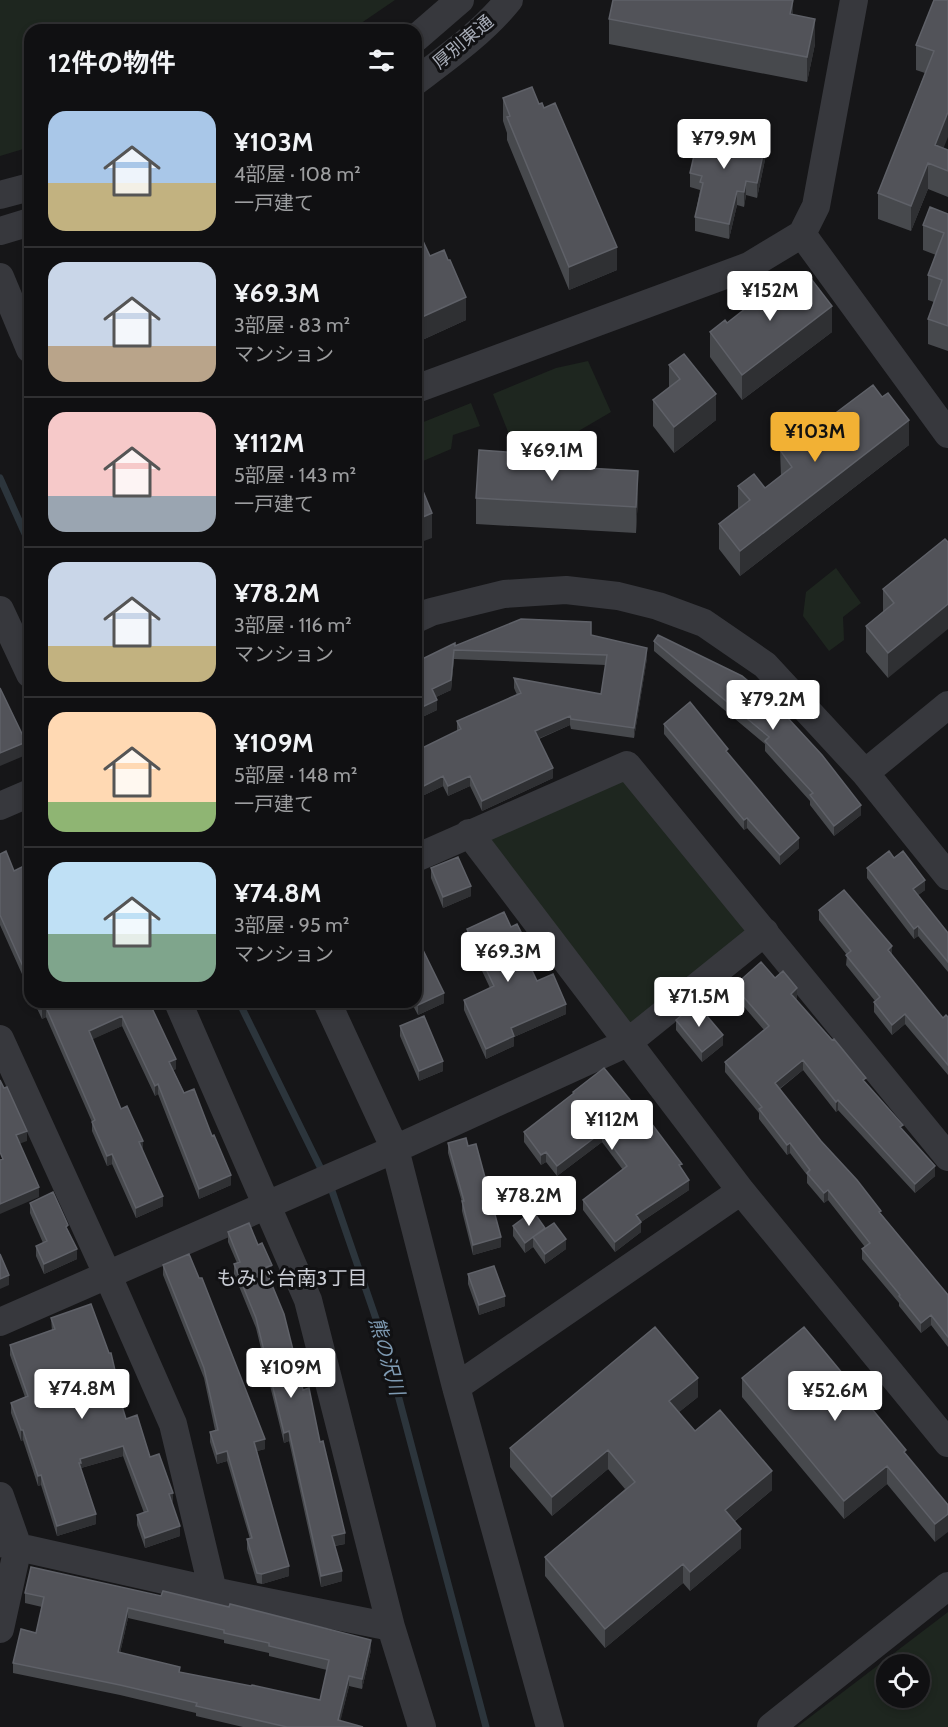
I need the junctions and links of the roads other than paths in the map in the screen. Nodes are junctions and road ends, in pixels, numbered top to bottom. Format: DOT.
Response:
graph roads {
  1 [pos="460,0"];
  2 [pos="508,0"];
  3 [pos="854,0"];
  4 [pos="422,33"];
  5 [pos="422,76"];
  6 [pos="24,189"];
  7 [pos="0,195"];
  8 [pos="24,224"];
  9 [pos="0,231"];
  10 [pos="802,234"];
  11 [pos="0,277"];
  12 [pos="24,335"];
  13 [pos="422,387"];
  14 [pos="948,434"];
  15 [pos="0,610"];
  16 [pos="422,616"];
  17 [pos="24,661"];
  18 [pos="948,705"];
  19 [pos="865,773"];
  20 [pos="24,796"];
  21 [pos="0,806"];
  22 [pos="469,833"];
  23 [pos="422,855"];
  24 [pos="948,876"];
  25 [pos="765,932"];
  26 [pos="181,1008"];
  27 [pos="329,1008"];
  28 [pos="0,1039"];
  29 [pos="627,1043"];
  30 [pos="383,1155"];
  31 [pos="948,1157"];
  32 [pos="741,1191"];
  33 [pos="268,1206"];
  34 [pos="108,1276"];
  35 [pos="0,1322"];
  36 [pos="456,1387"];
  37 [pos="948,1443"];
  38 [pos="0,1496"];
  39 [pos="9,1545"];
  40 [pos="948,1586"];
  41 [pos="213,1591"];
  42 [pos="391,1627"];
  43 [pos="0,1629"];
  44 [pos="422,1727"];
  45 [pos="550,1727"];
  46 [pos="771,1727"];
  1 -- 4 [label="street, 厚別東通"];
  2 -- 5 [label="street, 厚別東通"];
  3 -- 10 [label="street"];
  6 -- 7 [label="street"];
  8 -- 9 [label="street"];
  10 -- 13 [label="street"];
  10 -- 14 [label="street"];
  11 -- 12 [label="street"];
  15 -- 17 [label="street"];
  16 -- 19 [label="street"];
  18 -- 19 [label="street"];
  19 -- 24 [label="street"];
  20 -- 21 [label="street"];
  22 -- 23 [label="street"];
  22 -- 25 [label="street"];
  22 -- 29 [label="street"];
  25 -- 29 [label="street"];
  25 -- 31 [label="street"];
  26 -- 33 [label="street"];
  27 -- 30 [label="street"];
  28 -- 34 [label="street"];
  29 -- 30 [label="street"];
  29 -- 32 [label="street"];
  30 -- 33 [label="street"];
  30 -- 36 [label="street"];
  32 -- 36 [label="street"];
  32 -- 37 [label="street"];
  33 -- 34 [label="street"];
  33 -- 42 [label="street"];
  34 -- 35 [label="street"];
  34 -- 41 [label="street"];
  36 -- 45 [label="street"];
  38 -- 39 [label="street"];
  39 -- 41 [label="street"];
  39 -- 43 [label="street"];
  40 -- 46 [label="street"];
  41 -- 42 [label="street"];
  42 -- 44 [label="street"];
}
